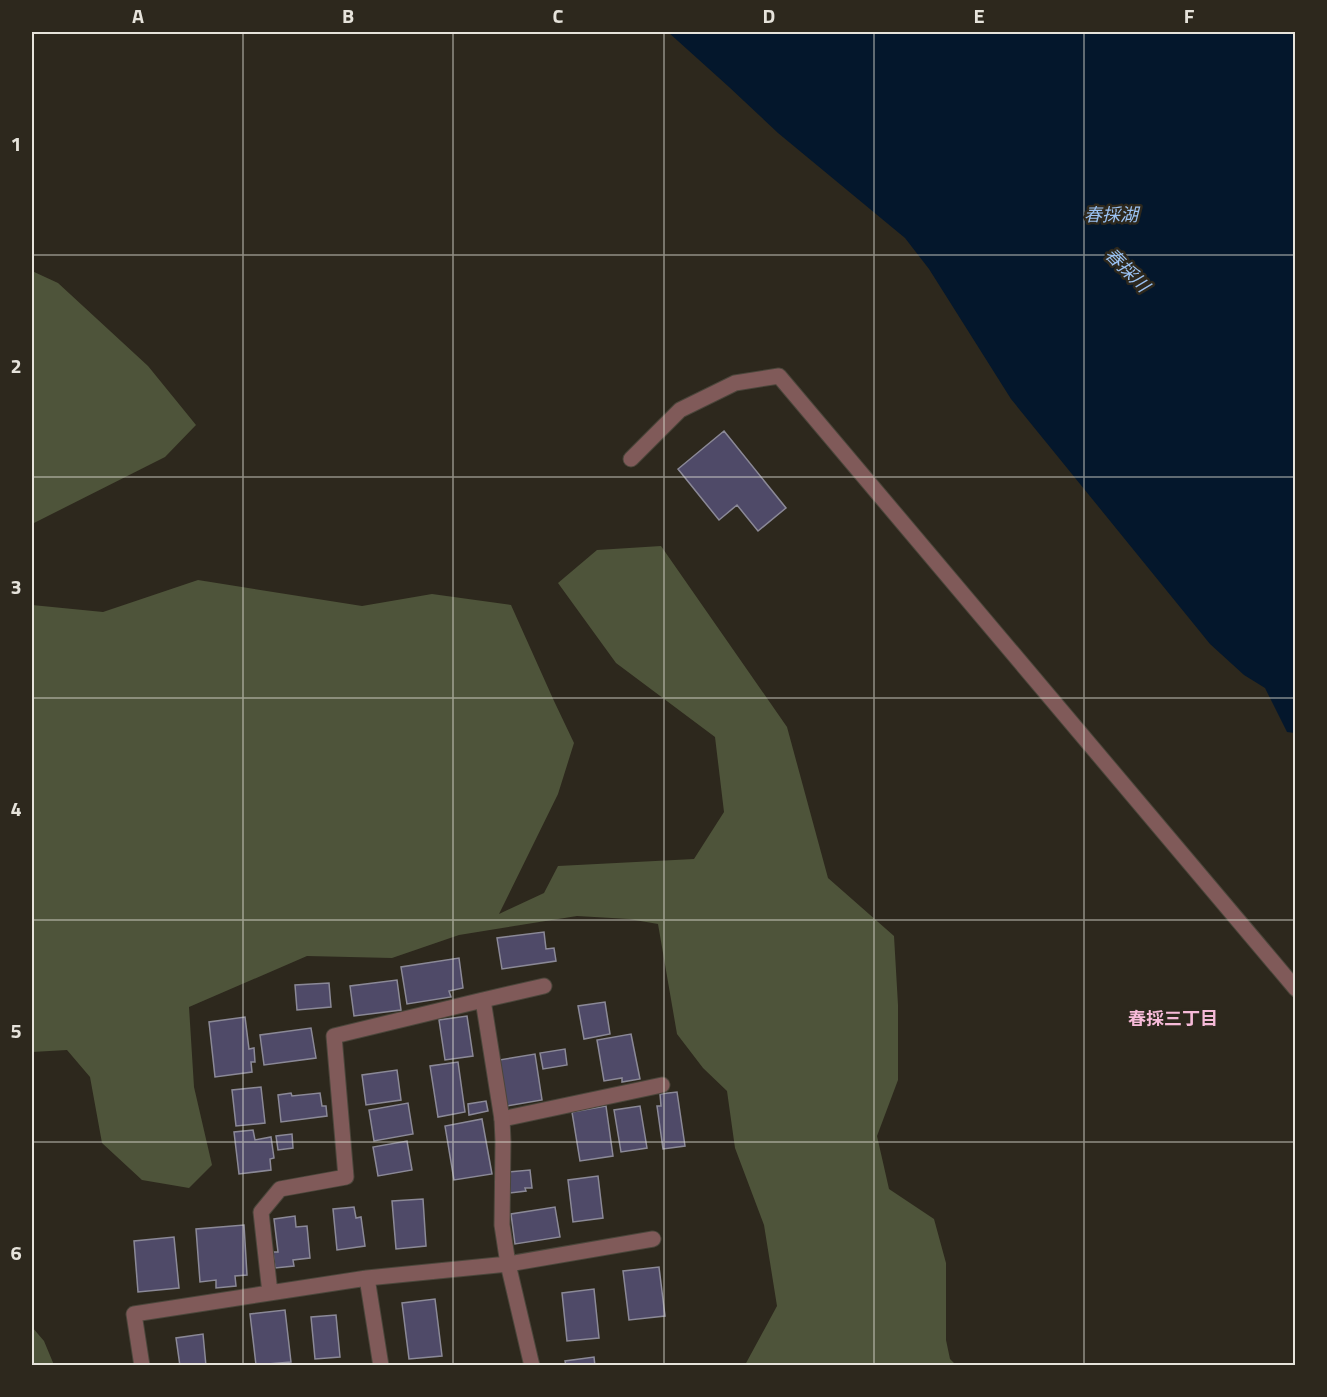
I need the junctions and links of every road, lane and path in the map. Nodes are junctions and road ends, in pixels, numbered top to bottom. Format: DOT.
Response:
graph roads {
  1 [pos="631,459"];
  2 [pos="544,986"];
  3 [pos="1296,989"];
  4 [pos="483,1000"];
  5 [pos="662,1085"];
  6 [pos="502,1119"];
  7 [pos="653,1239"];
  8 [pos="508,1264"];
  9 [pos="367,1278"];
  10 [pos="270,1293"];
  11 [pos="142,1365"];
  12 [pos="381,1365"];
  13 [pos="532,1365"];
  1 -- 3 [label="street"];
  2 -- 4 [label="street"];
  4 -- 6 [label="street"];
  4 -- 10 [label="street"];
  5 -- 6 [label="street"];
  6 -- 8 [label="street"];
  7 -- 8 [label="street"];
  8 -- 9 [label="street"];
  8 -- 13 [label="street"];
  9 -- 10 [label="street"];
  9 -- 12 [label="street"];
  10 -- 11 [label="street"];
}
